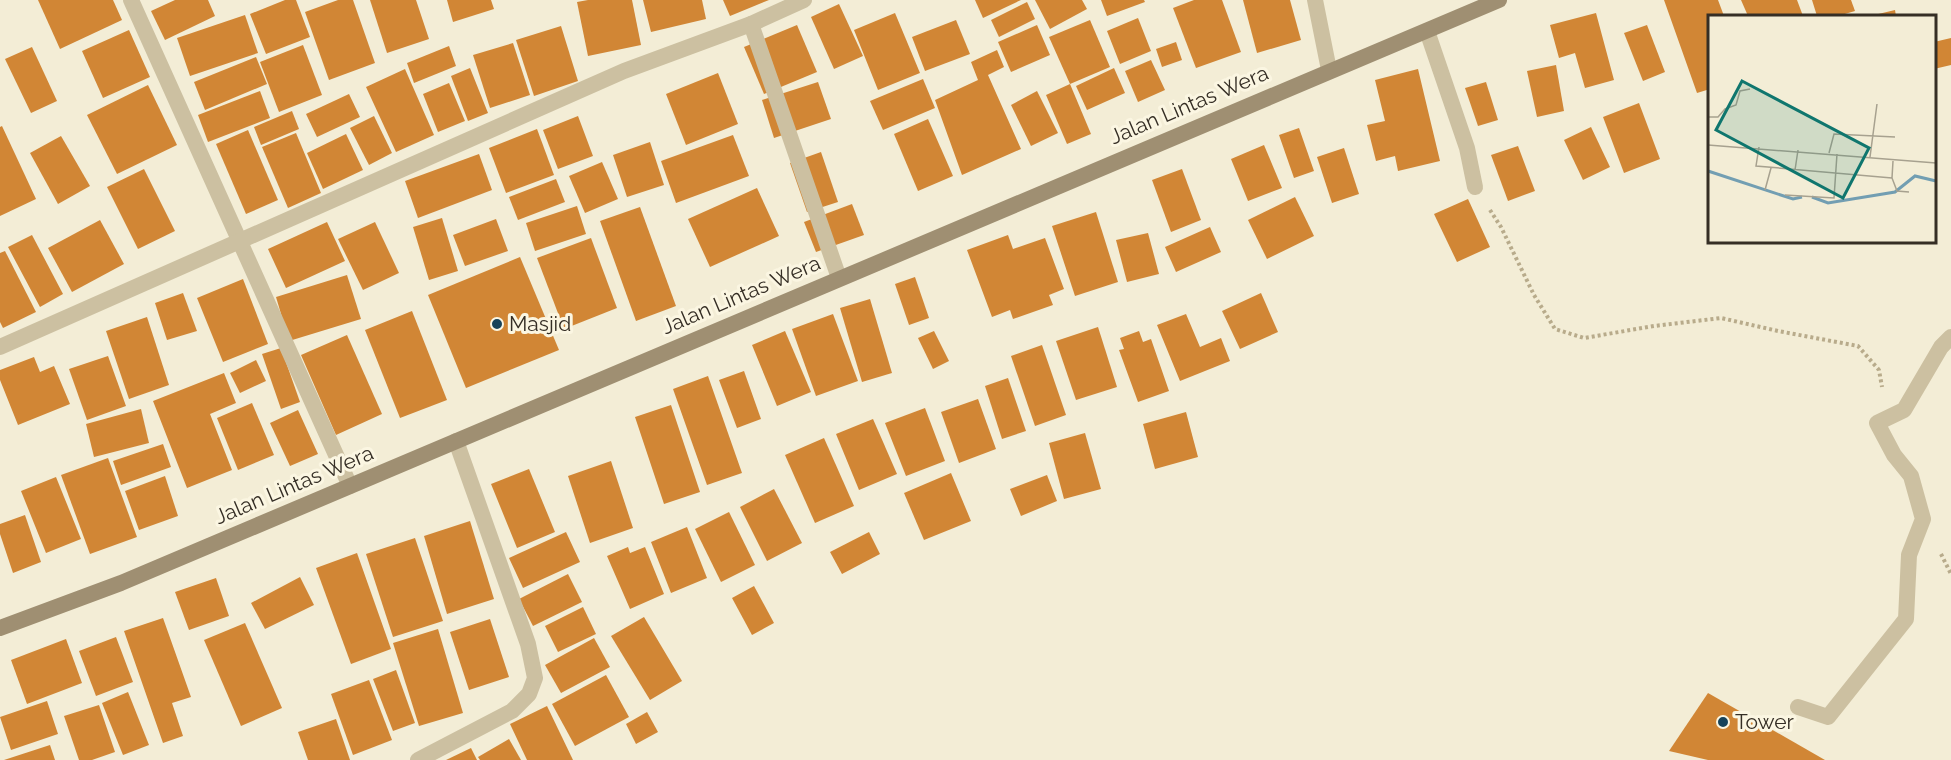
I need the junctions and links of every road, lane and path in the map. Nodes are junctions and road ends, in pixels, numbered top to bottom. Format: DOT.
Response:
graph roads {
  1 [pos="131,0"];
  2 [pos="804,0"];
  3 [pos="1315,0"];
  4 [pos="1499,0"];
  5 [pos="751,24"];
  6 [pos="1427,31"];
  7 [pos="1329,70"];
  8 [pos="1475,187"];
  9 [pos="238,241"];
  10 [pos="839,278"];
  11 [pos="1951,337"];
  12 [pos="0,347"];
  13 [pos="1877,423"];
  14 [pos="456,441"];
  15 [pos="350,486"];
  16 [pos="0,628"];
  17 [pos="1798,707"];
  18 [pos="418,760"];
  1 -- 9 [label="street"];
  2 -- 5 [label="street"];
  3 -- 7 [label="street"];
  4 -- 6 [label="main road, Jalan Lintas Wera"];
  5 -- 9 [label="street"];
  5 -- 10 [label="street"];
  6 -- 7 [label="main road, Jalan Lintas Wera"];
  6 -- 8 [label="street"];
  7 -- 10 [label="main road, Jalan Lintas Wera"];
  8 -- 13 [label="path"];
  9 -- 12 [label="street"];
  9 -- 15 [label="street"];
  10 -- 14 [label="main road, Jalan Lintas Wera"];
  11 -- 13 [label="street"];
  13 -- 17 [label="street"];
  14 -- 15 [label="main road, Jalan Lintas Wera"];
  14 -- 18 [label="street"];
  15 -- 16 [label="main road, Jalan Lintas Wera"];
}
